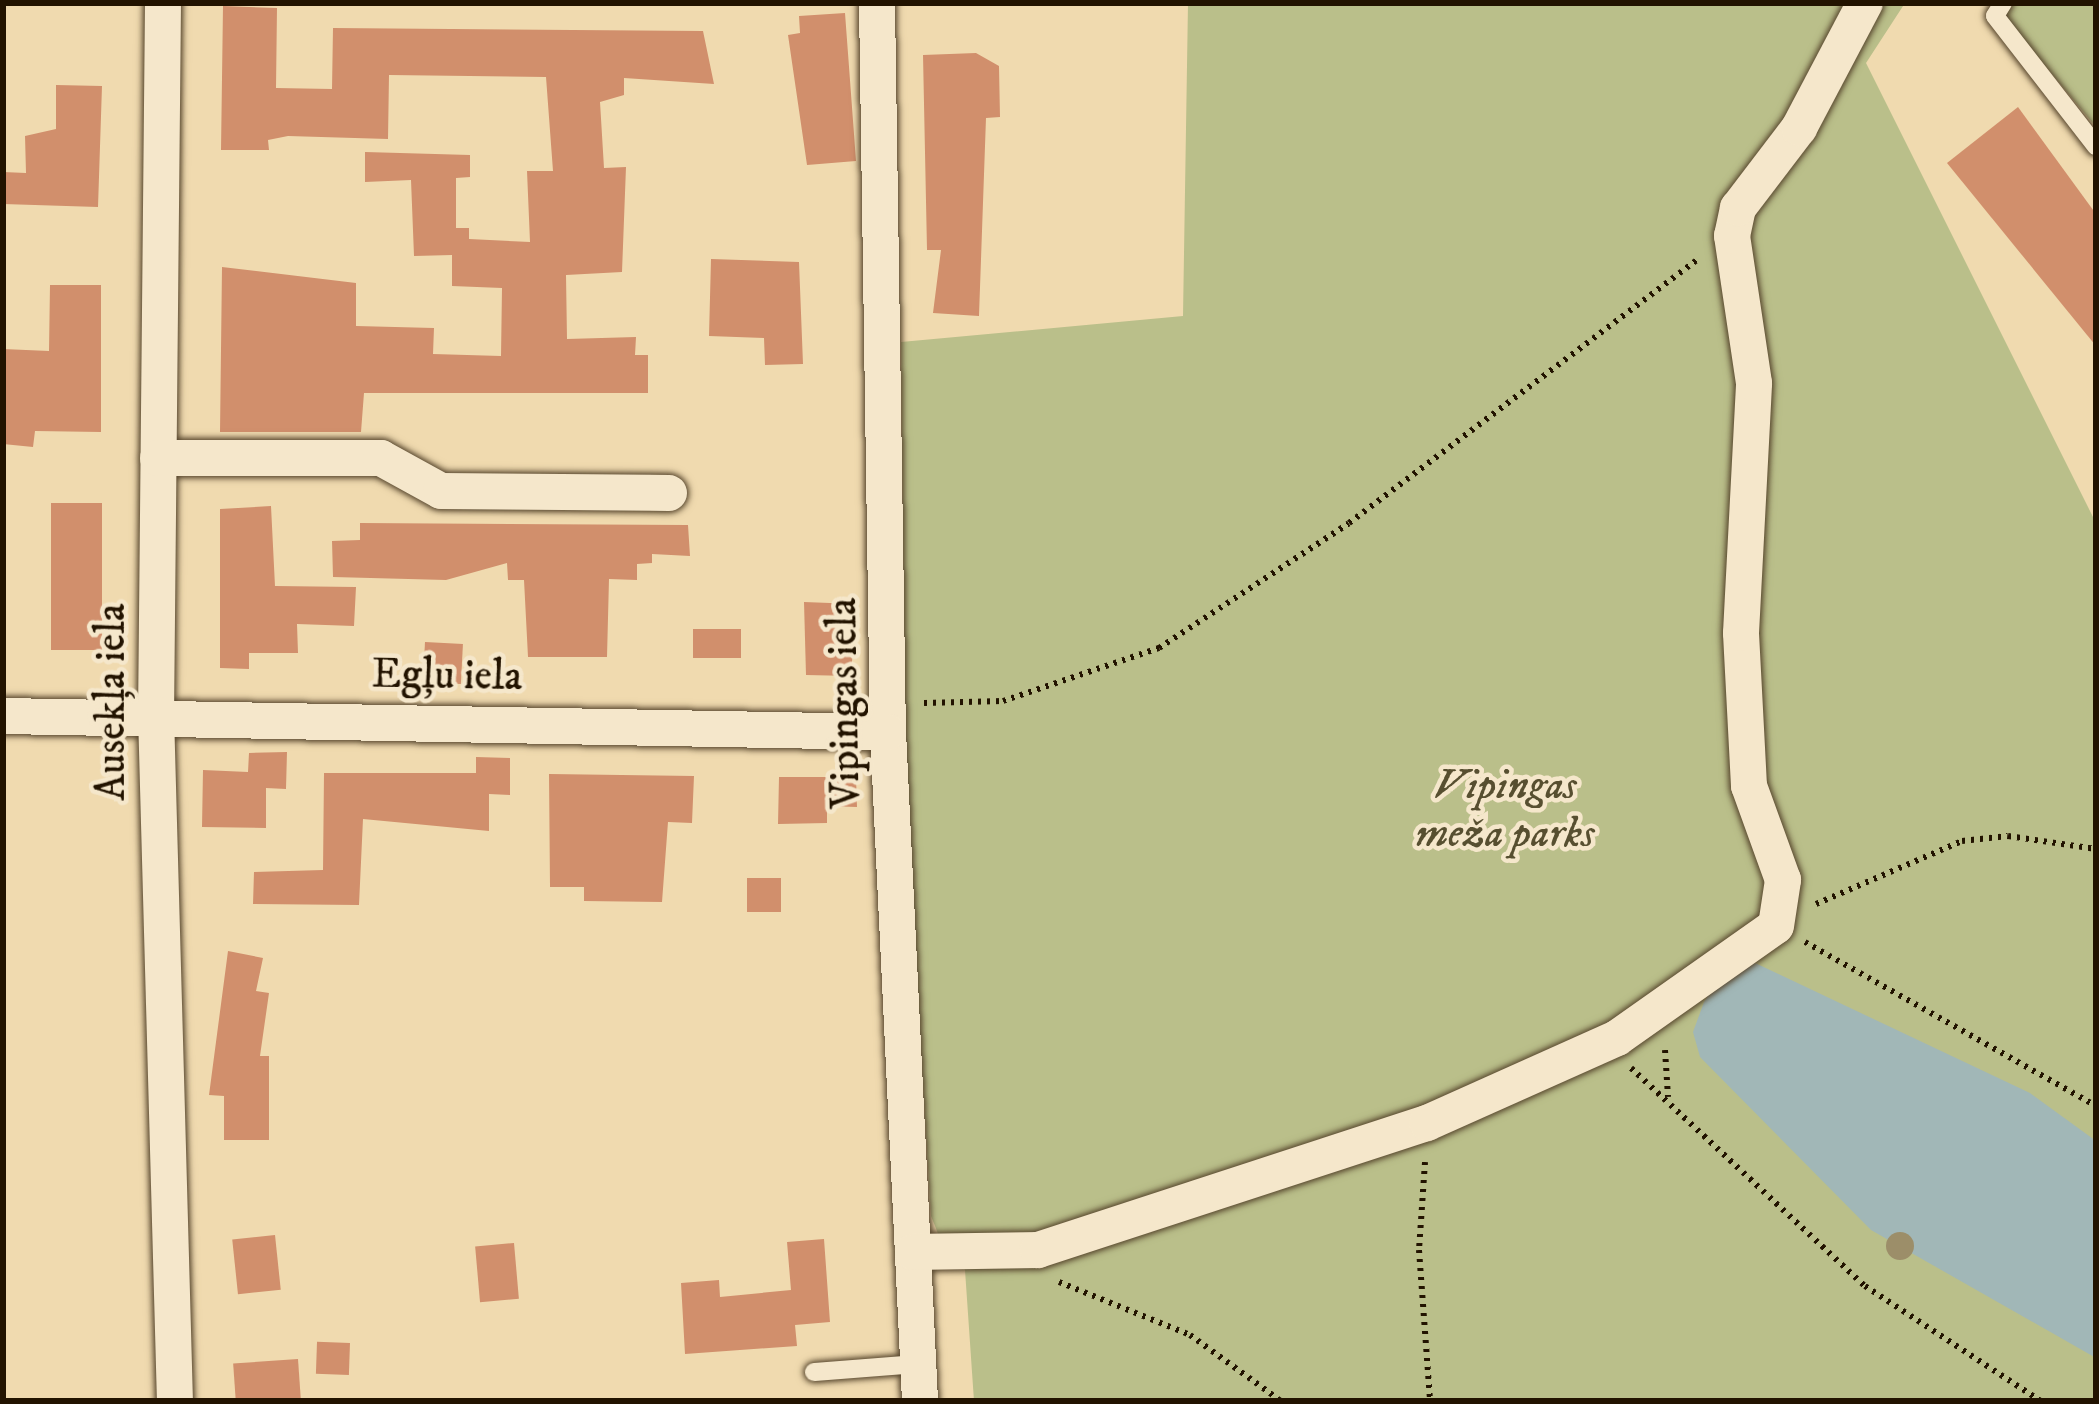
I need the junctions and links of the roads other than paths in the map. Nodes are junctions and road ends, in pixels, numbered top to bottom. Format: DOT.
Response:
graph roads {
  1 [pos="163,3"];
  2 [pos="877,3"];
  3 [pos="1865,3"];
  4 [pos="2003,3"];
  5 [pos="2096,146"];
  6 [pos="158,458"];
  7 [pos="669,493"];
  8 [pos="156,714"];
  9 [pos="3,716"];
  10 [pos="889,718"];
  11 [pos="913,1252"];
  12 [pos="918,1364"];
  13 [pos="814,1372"];
  14 [pos="176,1401"];
  15 [pos="920,1401"];
  1 -- 6 [label="street, Ausekļa iela"];
  2 -- 10 [label="street, Vipingas iela"];
  3 -- 11 [label="street"];
  4 -- 5 [label="lane"];
  6 -- 7 [label="street"];
  6 -- 8 [label="street, Ausekļa iela"];
  8 -- 9 [label="street, Egļu iela"];
  8 -- 10 [label="street, Egļu iela"];
  8 -- 14 [label="street, Ausekļa iela"];
  10 -- 11 [label="street, Vipingas iela"];
  11 -- 12 [label="street, Vipingas iela"];
  12 -- 13 [label="lane"];
  12 -- 15 [label="street, Vipingas iela"];
}
